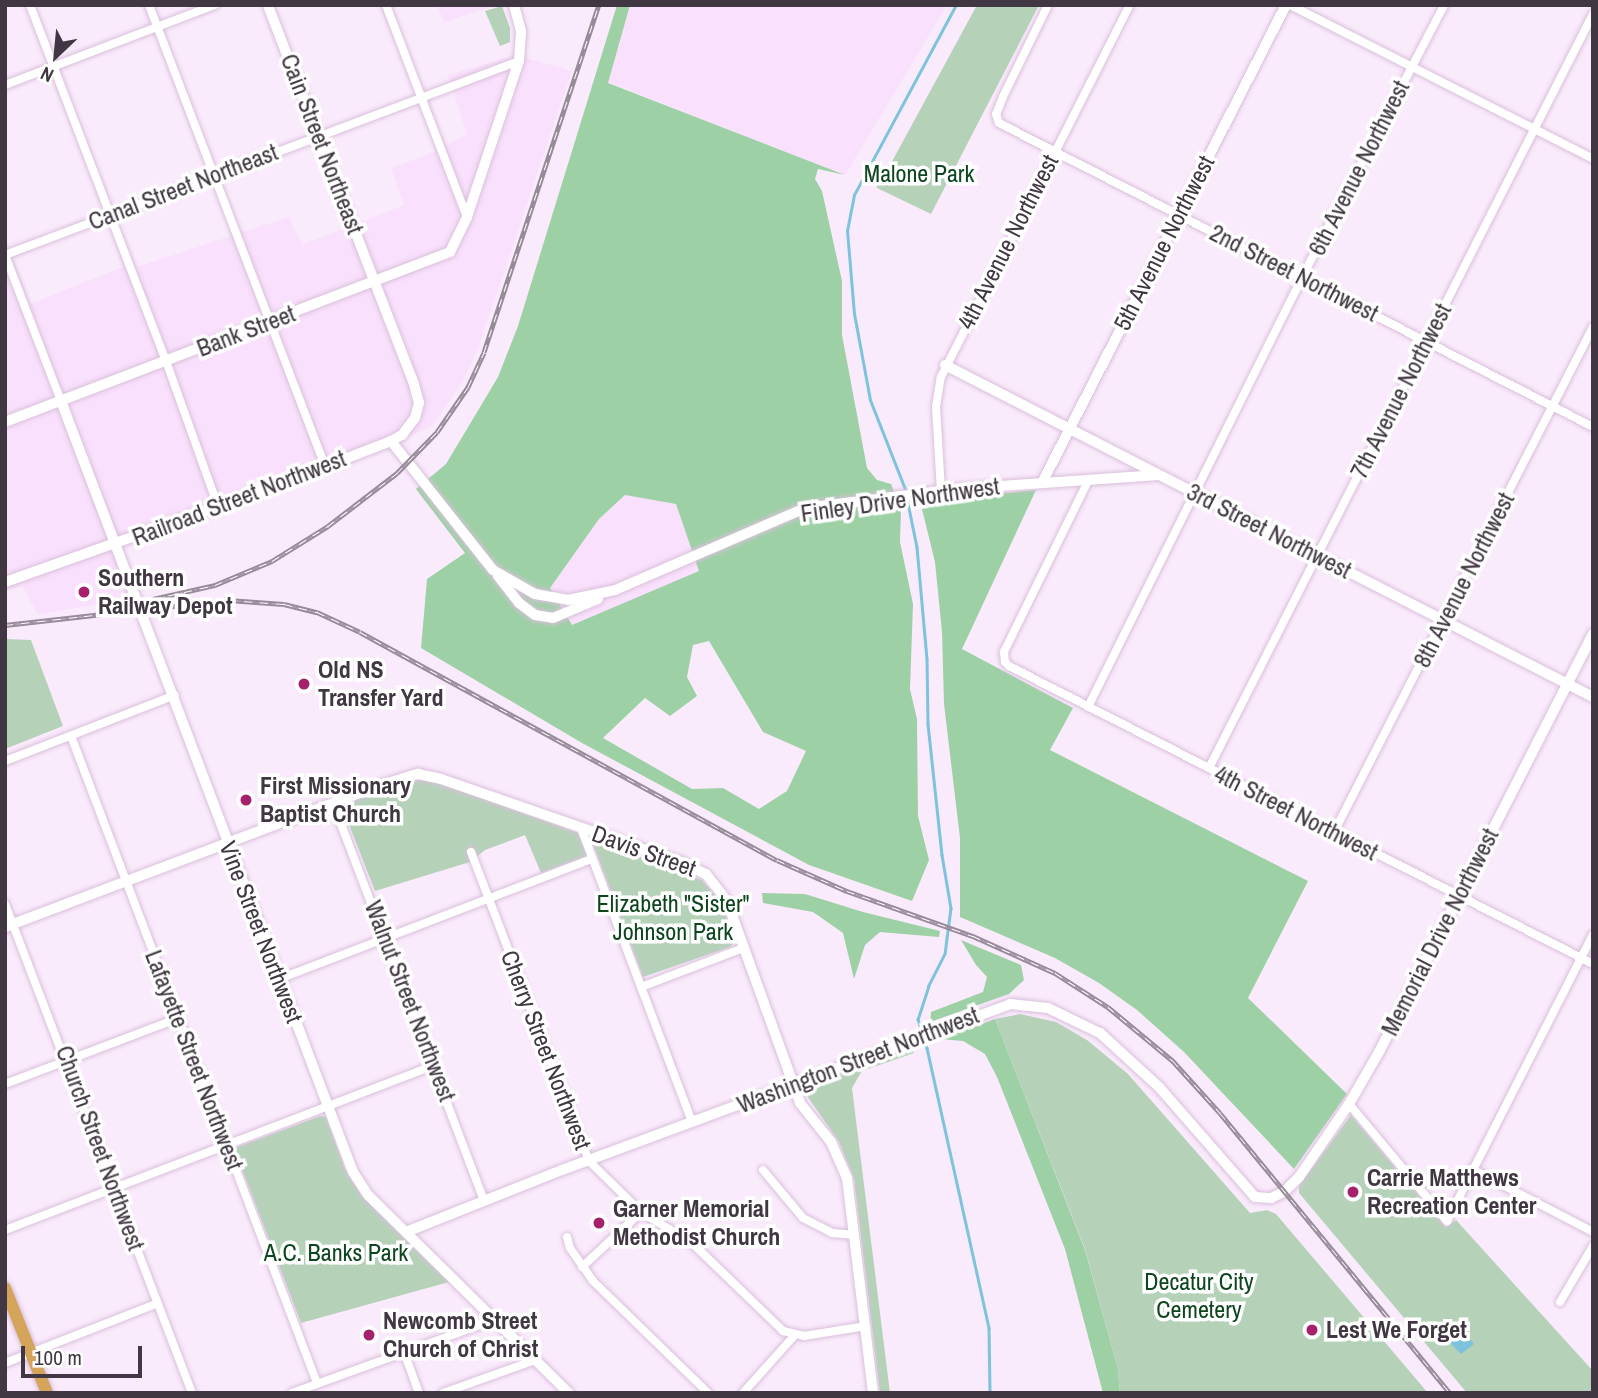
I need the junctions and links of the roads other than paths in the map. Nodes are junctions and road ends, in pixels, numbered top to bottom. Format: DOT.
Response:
graph roads {
  1 [pos="30,5"];
  2 [pos="149,5"];
  3 [pos="215,5"];
  4 [pos="268,5"];
  5 [pos="386,5"];
  6 [pos="514,5"];
  7 [pos="1048,5"];
  8 [pos="1130,5"];
  9 [pos="1288,5"];
  10 [pos="1444,5"];
  11 [pos="1593,14"];
  12 [pos="158,27"];
  13 [pos="519,61"];
  14 [pos="53,65"];
  15 [pos="1411,67"];
  16 [pos="5,85"];
  17 [pos="421,97"];
  18 [pos="1536,129"];
  19 [pos="319,135"];
  20 [pos="1054,151"];
  21 [pos="1593,159"];
  22 [pos="214,175"];
  23 [pos="1179,214"];
  24 [pos="109,215"];
  25 [pos="467,217"];
  26 [pos="5,255"];
  27 [pos="1301,279"];
  28 [pos="374,282"];
  29 [pos="270,322"];
  30 [pos="1593,327"];
  31 [pos="1427,340"];
  32 [pos="166,361"];
  33 [pos="945,365"];
  34 [pos="408,369"];
  35 [pos="61,401"];
  36 [pos="1553,405"];
  37 [pos="5,422"];
  38 [pos="1593,427"];
  39 [pos="1070,429"];
  40 [pos="391,441"];
  41 [pos="325,465"];
  42 [pos="1159,475"];
  43 [pos="1089,479"];
  44 [pos="1043,481"];
  45 [pos="941,491"];
  46 [pos="1193,493"];
  47 [pos="218,506"];
  48 [pos="115,544"];
  49 [pos="1317,556"];
  50 [pos="493,570"];
  51 [pos="6,580"];
  52 [pos="615,590"];
  53 [pos="1443,620"];
  54 [pos="1593,634"];
  55 [pos="1567,683"];
  56 [pos="175,695"];
  57 [pos="1593,697"];
  58 [pos="1088,707"];
  59 [pos="71,736"];
  60 [pos="5,761"];
  61 [pos="1209,768"];
  62 [pos="334,803"];
  63 [pos="581,828"];
  64 [pos="1334,832"];
  65 [pos="227,843"];
  66 [pos="471,852"];
  67 [pos="592,859"];
  68 [pos="126,880"];
  69 [pos="1457,895"];
  70 [pos="488,900"];
  71 [pos="5,904"];
  72 [pos="9,926"];
  73 [pos="1593,935"];
  74 [pos="385,940"];
  75 [pos="743,948"];
  76 [pos="1581,958"];
  77 [pos="1593,964"];
  78 [pos="279,979"];
  79 [pos="641,987"];
  80 [pos="178,1018"];
  81 [pos="67,1061"];
  82 [pos="434,1065"];
  83 [pos="5,1084"];
  84 [pos="793,1084"];
  85 [pos="1349,1104"];
  86 [pos="327,1106"];
  87 [pos="692,1122"];
  88 [pos="228,1145"];
  89 [pos="589,1161"];
  90 [pos="1472,1169"];
  91 [pos="763,1170"];
  92 [pos="115,1189"];
  93 [pos="1255,1197"];
  94 [pos="484,1200"];
  95 [pos="641,1212"];
  96 [pos="5,1230"];
  97 [pos="1593,1232"];
  98 [pos="406,1233"];
  99 [pos="853,1235"];
  100 [pos="567,1237"];
  101 [pos="1593,1246"];
  102 [pos="582,1267"];
  103 [pos="5,1288"];
  104 [pos="1560,1302"];
  105 [pos="158,1303"];
  106 [pos="494,1320"];
  107 [pos="866,1326"];
  108 [pos="794,1336"];
  109 [pos="404,1352"];
  110 [pos="31,1354"];
  111 [pos="535,1360"];
  112 [pos="5,1363"];
  113 [pos="315,1387"];
  114 [pos="47,1393"];
  115 [pos="192,1393"];
  116 [pos="292,1393"];
  117 [pos="419,1393"];
  118 [pos="443,1393"];
  119 [pos="569,1393"];
  120 [pos="708,1393"];
  121 [pos="743,1393"];
  122 [pos="873,1393"];
  1 -- 14 [label="street"];
  2 -- 12 [label="street"];
  3 -- 12 [label="street"];
  4 -- 19 [label="street, Cain Street Northeast"];
  5 -- 17 [label="street"];
  6 -- 13 [label="street, Bank Street"];
  7 -- 20 [label="street, 2nd Street Northwest"];
  8 -- 20 [label="street, 4th Avenue Northwest"];
  9 -- 15 [label="street"];
  9 -- 23 [label="street, 5th Avenue Northwest"];
  10 -- 15 [label="street, 6th Avenue Northwest"];
  11 -- 18 [label="street, 7th Avenue Northwest"];
  12 -- 14 [label="street"];
  12 -- 22 [label="street"];
  13 -- 17 [label="street, Canal Street Northeast"];
  13 -- 25 [label="street, Bank Street"];
  14 -- 16 [label="street"];
  14 -- 24 [label="street"];
  15 -- 18 [label="street"];
  15 -- 27 [label="street, 6th Avenue Northwest"];
  17 -- 19 [label="street, Canal Street Northeast"];
  17 -- 25 [label="street"];
  18 -- 21 [label="street"];
  18 -- 31 [label="street, 7th Avenue Northwest"];
  19 -- 22 [label="street, Canal Street Northeast"];
  19 -- 28 [label="street, Cain Street Northeast"];
  20 -- 23 [label="street, 2nd Street Northwest"];
  20 -- 33 [label="street, 4th Avenue Northwest"];
  22 -- 24 [label="street, Canal Street Northeast"];
  22 -- 29 [label="street"];
  23 -- 27 [label="street, 2nd Street Northwest"];
  23 -- 39 [label="street, 5th Avenue Northwest"];
  24 -- 26 [label="street, Canal Street Northeast"];
  24 -- 32 [label="street"];
  25 -- 28 [label="street, Bank Street"];
  26 -- 35 [label="street"];
  27 -- 31 [label="street, 2nd Street Northwest"];
  27 -- 46 [label="street, 6th Avenue Northwest"];
  28 -- 29 [label="street, Bank Street"];
  28 -- 34 [label="street, Cain Street Northeast"];
  29 -- 32 [label="street, Bank Street"];
  29 -- 41 [label="street"];
  30 -- 36 [label="street, 8th Avenue Northwest"];
  31 -- 36 [label="street, 2nd Street Northwest"];
  31 -- 49 [label="street, 7th Avenue Northwest"];
  32 -- 35 [label="street, Bank Street"];
  32 -- 47 [label="street"];
  33 -- 39 [label="street, 3rd Street Northwest"];
  33 -- 45 [label="street, 4th Avenue Northwest"];
  34 -- 40 [label="street, Railroad Street Northwest"];
  35 -- 37 [label="street, Bank Street"];
  35 -- 48 [label="street, Vine Street Northwest"];
  36 -- 38 [label="street, 2nd Street Northwest"];
  36 -- 53 [label="street, 8th Avenue Northwest"];
  39 -- 42 [label="street, 3rd Street Northwest"];
  39 -- 44 [label="street, 5th Avenue Northwest"];
  40 -- 41 [label="street, Railroad Street Northwest"];
  40 -- 50 [label="street, Finley Drive Northwest"];
  41 -- 47 [label="street, Railroad Street Northwest"];
  42 -- 43 [label="street, Finley Drive Northwest"];
  42 -- 46 [label="street, 3rd Street Northwest"];
  43 -- 44 [label="street, Finley Drive Northwest"];
  43 -- 58 [label="street, 4th Street Northwest"];
  44 -- 45 [label="street, Finley Drive Northwest"];
  45 -- 52 [label="street, Finley Drive Northwest"];
  46 -- 49 [label="street, 3rd Street Northwest"];
  46 -- 58 [label="street, 6th Avenue Northwest"];
  47 -- 48 [label="street, Railroad Street Northwest"];
  48 -- 51 [label="street, Railroad Street Northwest"];
  48 -- 56 [label="street, Vine Street Northwest"];
  49 -- 53 [label="street, 3rd Street Northwest"];
  49 -- 61 [label="street, 7th Avenue Northwest"];
  50 -- 52 [label="street, Finley Drive Northwest"];
  50 -- 52 [label="street, Finley Drive Northwest"];
  53 -- 55 [label="street, 3rd Street Northwest"];
  53 -- 64 [label="street, 8th Avenue Northwest"];
  54 -- 55 [label="street, Memorial Drive Northwest"];
  55 -- 57 [label="street, 3rd Street Northwest"];
  55 -- 69 [label="street, Memorial Drive Northwest"];
  56 -- 59 [label="street"];
  56 -- 65 [label="street, Vine Street Northwest"];
  58 -- 61 [label="street, 4th Street Northwest"];
  59 -- 60 [label="street"];
  59 -- 68 [label="street, Lafayette Street Northwest"];
  61 -- 64 [label="street, 4th Street Northwest"];
  62 -- 63 [label="street, Davis Street"];
  62 -- 65 [label="street, Davis Street"];
  62 -- 74 [label="street, Walnut Street Northwest"];
  63 -- 67 [label="street"];
  63 -- 75 [label="street, Davis Street"];
  64 -- 69 [label="street, 4th Street Northwest"];
  65 -- 68 [label="street, Davis Street"];
  65 -- 78 [label="street, Vine Street Northwest"];
  66 -- 70 [label="street, Cherry Street Northwest"];
  67 -- 70 [label="street"];
  67 -- 79 [label="street"];
  68 -- 72 [label="street, Davis Street"];
  68 -- 80 [label="street, Lafayette Street Northwest"];
  69 -- 76 [label="street, 4th Street Northwest"];
  69 -- 85 [label="street, Memorial Drive Northwest"];
  70 -- 74 [label="street"];
  70 -- 89 [label="street, Cherry Street Northwest"];
  71 -- 72 [label="street, Church Street Northwest"];
  72 -- 81 [label="street, Church Street Northwest"];
  73 -- 76 [label="street"];
  74 -- 78 [label="street"];
  74 -- 82 [label="street, Walnut Street Northwest"];
  75 -- 79 [label="street"];
  75 -- 84 [label="street, Davis Street"];
  76 -- 77 [label="street, 4th Street Northwest"];
  76 -- 90 [label="street"];
  78 -- 86 [label="street, Vine Street Northwest"];
  79 -- 87 [label="street"];
  80 -- 81 [label="street"];
  80 -- 88 [label="street, Lafayette Street Northwest"];
  81 -- 83 [label="street"];
  81 -- 92 [label="street, Church Street Northwest"];
  82 -- 86 [label="street"];
  82 -- 94 [label="street, Walnut Street Northwest"];
  84 -- 87 [label="street, Washington Street Northwest"];
  84 -- 93 [label="street, Washington Street Northwest"];
  84 -- 99 [label="street, Davis Street"];
  85 -- 90 [label="street"];
  85 -- 93 [label="street, Memorial Drive Northwest"];
  86 -- 88 [label="street"];
  86 -- 98 [label="street, Vine Street Northwest"];
  87 -- 89 [label="street, Washington Street Northwest"];
  88 -- 92 [label="street"];
  88 -- 113 [label="street, Lafayette Street Northwest"];
  89 -- 94 [label="street, Washington Street Northwest"];
  89 -- 95 [label="street, Cherry Street Northwest"];
  90 -- 97 [label="street"];
  91 -- 99 [label="street"];
  92 -- 96 [label="street"];
  92 -- 105 [label="street, Church Street Northwest"];
  94 -- 98 [label="street, Washington Street Northwest"];
  95 -- 102 [label="street"];
  95 -- 108 [label="street, Cherry Street Northwest"];
  98 -- 106 [label="street, Vine Street Northwest"];
  99 -- 107 [label="street, Davis Street"];
  100 -- 102 [label="street"];
  101 -- 104 [label="street"];
  102 -- 120 [label="street"];
  103 -- 110 [label="highway"];
  105 -- 110 [label="street"];
  105 -- 115 [label="street, Church Street Northwest"];
  106 -- 109 [label="street"];
  106 -- 111 [label="street, Vine Street Northwest"];
  107 -- 108 [label="street"];
  107 -- 122 [label="street, Davis Street"];
  108 -- 121 [label="street"];
  109 -- 113 [label="street"];
  109 -- 117 [label="street"];
  110 -- 112 [label="street"];
  110 -- 114 [label="highway"];
  111 -- 118 [label="street"];
  111 -- 119 [label="street, Vine Street Northwest"];
  113 -- 116 [label="street"];
}
